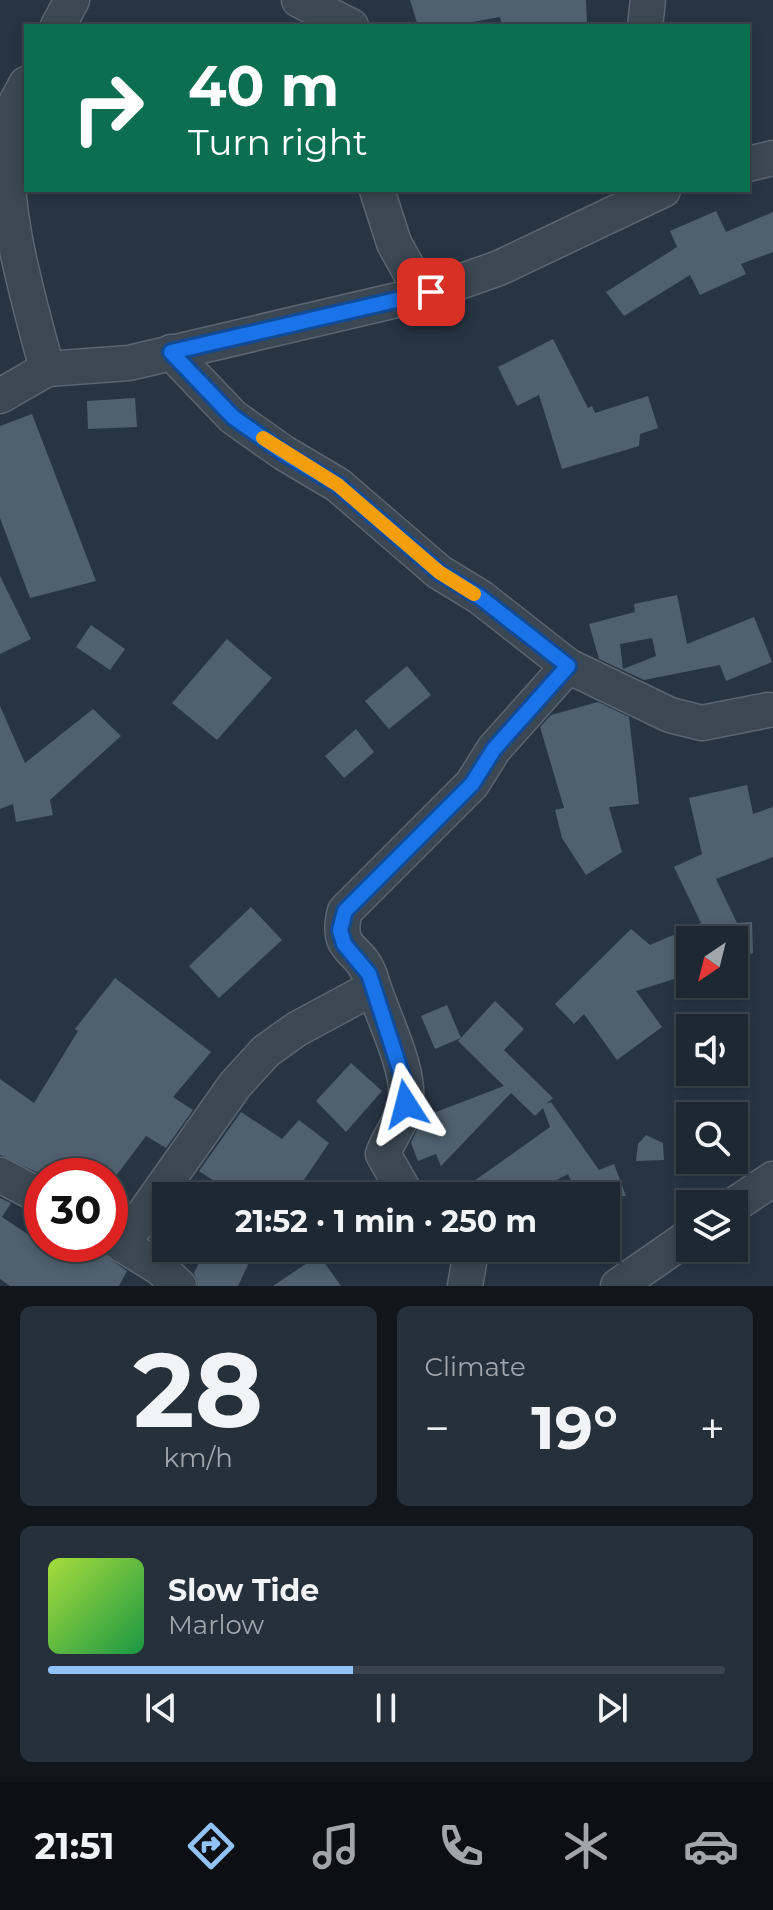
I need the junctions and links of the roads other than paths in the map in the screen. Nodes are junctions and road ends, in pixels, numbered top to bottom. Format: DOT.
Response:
graph roads {
  1 [pos="72,0"];
  2 [pos="299,0"];
  3 [pos="648,0"];
  4 [pos="59,24"];
  5 [pos="347,24"];
  6 [pos="645,24"];
  7 [pos="24,88"];
  8 [pos="773,158"];
  9 [pos="750,164"];
  10 [pos="2,175"];
  11 [pos="378,192"];
  12 [pos="649,193"];
  13 [pos="422,294"];
  14 [pos="171,352"];
  15 [pos="47,369"];
  16 [pos="0,396"];
  17 [pos="568,666"];
  18 [pos="768,710"];
  19 [pos="371,989"];
  20 [pos="0,1175"];
  21 [pos="773,1179"];
  22 [pos="399,1182"];
  23 [pos="24,1188"];
  24 [pos="748,1196"];
  25 [pos="128,1225"];
  26 [pos="676,1246"];
  27 [pos="128,1248"];
  28 [pos="469,1262"];
  29 [pos="179,1286"];
  30 [pos="465,1286"];
  31 [pos="618,1286"];
  1 -- 4 [label="street"];
  2 -- 5 [label="street"];
  3 -- 6 [label="street"];
  7 -- 10 [label="street"];
  8 -- 9 [label="street"];
  10 -- 15 [label="street"];
  11 -- 13 [label="street"];
  12 -- 13 [label="street"];
  13 -- 14 [label="street"];
  14 -- 15 [label="street"];
  14 -- 17 [label="street"];
  15 -- 16 [label="street"];
  17 -- 18 [label="street"];
  17 -- 19 [label="street"];
  19 -- 22 [label="street"];
  19 -- 25 [label="street"];
  20 -- 23 [label="street"];
  21 -- 24 [label="street"];
  26 -- 31 [label="street"];
  27 -- 29 [label="street"];
  28 -- 30 [label="street"];
}
